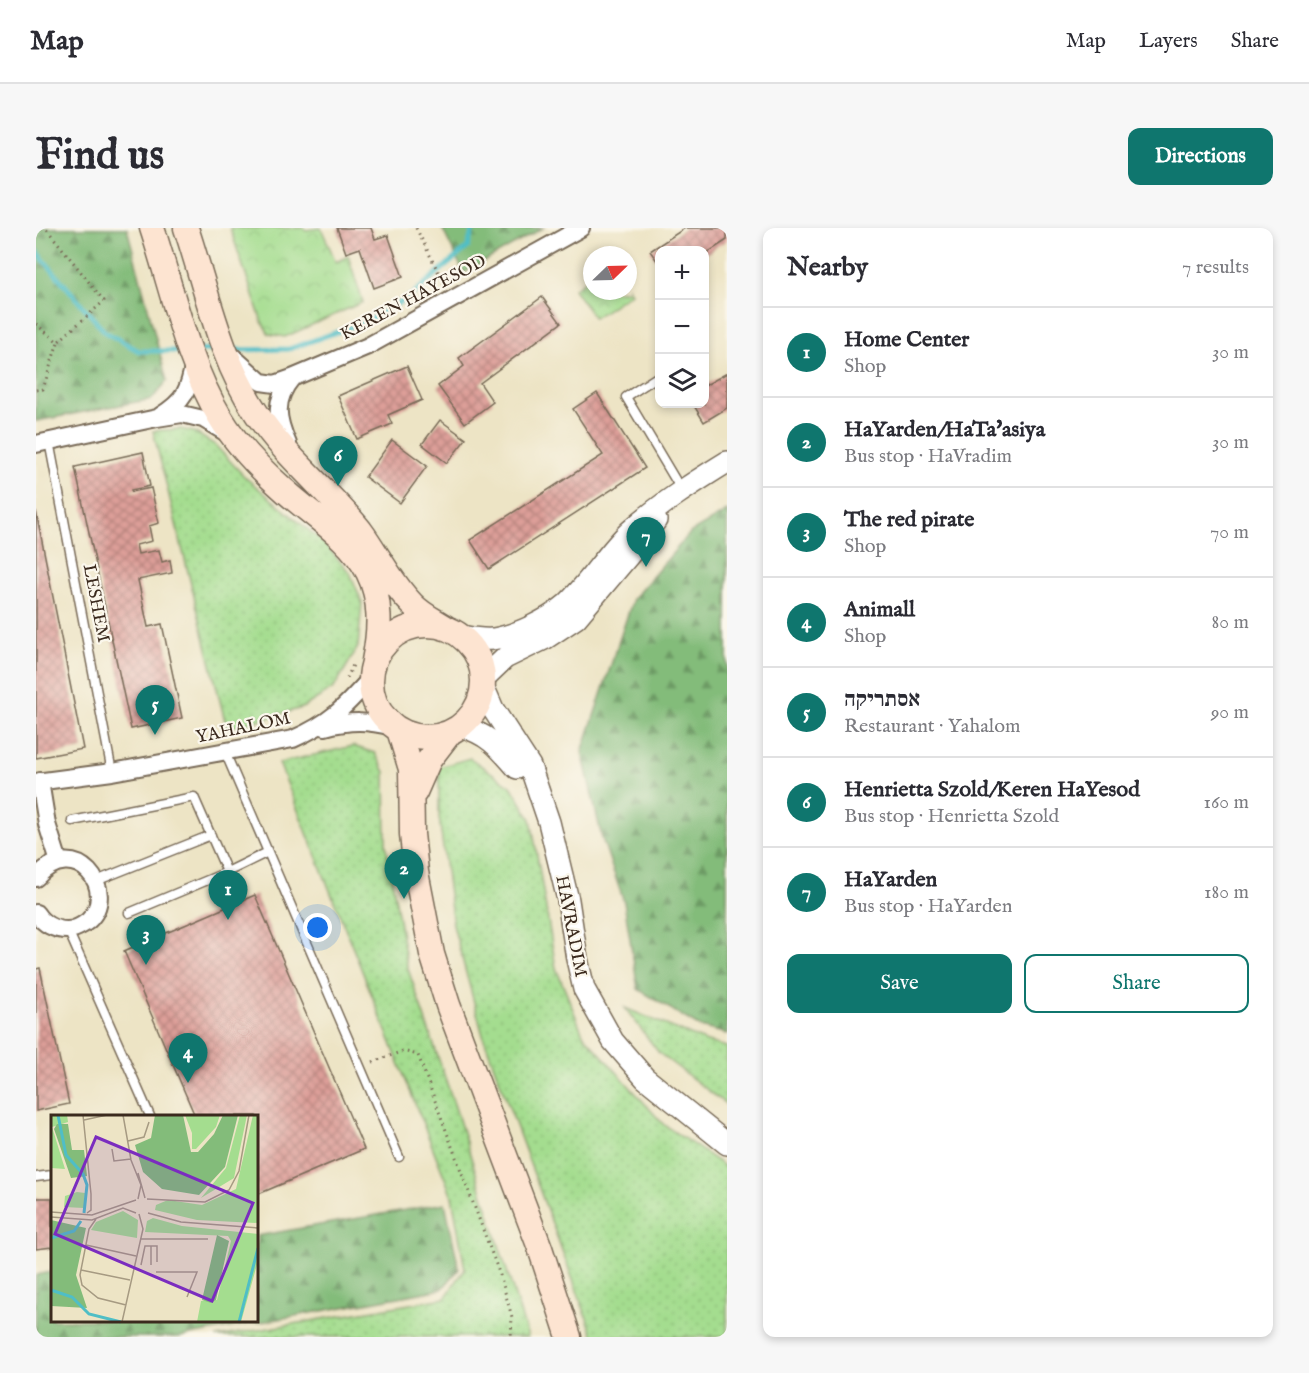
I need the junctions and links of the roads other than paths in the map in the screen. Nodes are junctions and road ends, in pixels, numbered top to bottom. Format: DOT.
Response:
graph roads {
  1 [pos="152,228"];
  2 [pos="186,228"];
  3 [pos="581,228"];
  4 [pos="226,350"];
  5 [pos="194,360"];
  6 [pos="292,378"];
  7 [pos="655,378"];
  8 [pos="157,418"];
  9 [pos="232,436"];
  10 [pos="42,442"];
  11 [pos="294,459"];
  12 [pos="727,462"];
  13 [pos="677,494"];
  14 [pos="453,632"];
  15 [pos="366,667"];
  16 [pos="483,682"];
  17 [pos="315,729"];
  18 [pos="396,729"];
  19 [pos="454,730"];
  20 [pos="225,752"];
  21 [pos="112,772"];
  22 [pos="38,781"];
  23 [pos="540,796"];
  24 [pos="413,797"];
  25 [pos="72,821"];
  26 [pos="211,835"];
  27 [pos="268,852"];
  28 [pos="59,862"];
  29 [pos="227,872"];
  30 [pos="36,878"];
  31 [pos="96,881"];
  32 [pos="129,912"];
  33 [pos="36,913"];
  34 [pos="68,930"];
  35 [pos="150,1115"];
  36 [pos="727,1144"];
  37 [pos="399,1157"];
  38 [pos="51,1175"];
  39 [pos="36,1177"];
  40 [pos="569,1337"];
  1 -- 5 [label="main road"];
  2 -- 4 [label="main road"];
  3 -- 6 [label="street, KEREN HAYESOD"];
  4 -- 6 [label="street, KEREN HAYESOD"];
  4 -- 11 [label="main road"];
  5 -- 8 [label="street"];
  5 -- 9 [label="main road"];
  6 -- 11 [label="street"];
  7 -- 13 [label="lane"];
  8 -- 9 [label="street"];
  8 -- 10 [label="street"];
  9 -- 15 [label="main road"];
  10 -- 21 [label="lane, LESHEM"];
  11 -- 14 [label="main road"];
  12 -- 13 [label="street"];
  13 -- 14 [label="street"];
  13 -- 16 [label="street"];
  14 -- 15 [label="main road"];
  14 -- 16 [label="main road"];
  15 -- 17 [label="street, YAHALOM"];
  15 -- 18 [label="main road"];
  16 -- 19 [label="main road"];
  16 -- 23 [label="street, HAVRADIM"];
  17 -- 18 [label="street, YAHALOM"];
  17 -- 20 [label="street, YAHALOM"];
  18 -- 19 [label="main road"];
  18 -- 24 [label="main road"];
  19 -- 23 [label="street, HAVRADIM"];
  19 -- 24 [label="main road"];
  20 -- 21 [label="street, YAHALOM"];
  20 -- 27 [label="lane"];
  21 -- 22 [label="street, YAHALOM"];
  22 -- 28 [label="street"];
  23 -- 36 [label="street, HAVRADIM"];
  24 -- 40 [label="main road"];
  25 -- 26 [label="lane"];
  26 -- 29 [label="lane"];
  26 -- 31 [label="lane"];
  27 -- 29 [label="lane"];
  27 -- 37 [label="lane"];
  28 -- 30 [label="street"];
  28 -- 31 [label="street"];
  29 -- 32 [label="lane"];
  31 -- 34 [label="street"];
  33 -- 34 [label="street"];
  34 -- 35 [label="lane"];
  38 -- 39 [label="lane"];
}
